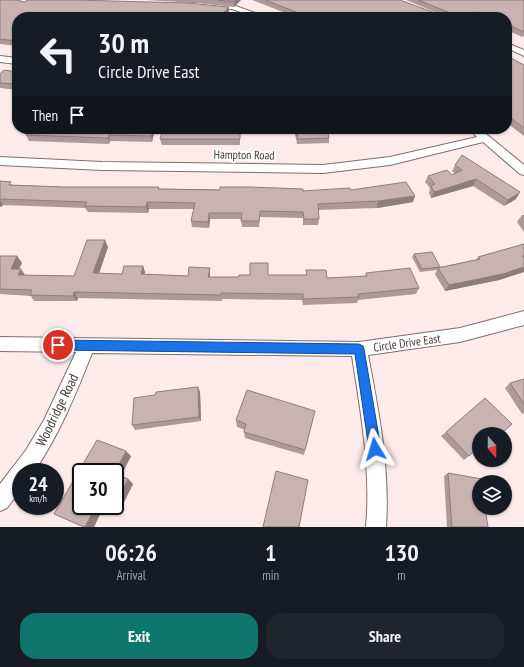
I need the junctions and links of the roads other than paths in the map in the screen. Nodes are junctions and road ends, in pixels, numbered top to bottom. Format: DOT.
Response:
graph roads {
  1 [pos="170,4"];
  2 [pos="250,12"];
  3 [pos="512,47"];
  4 [pos="524,53"];
  5 [pos="0,59"];
  6 [pos="12,60"];
  7 [pos="480,134"];
  8 [pos="485,138"];
  9 [pos="0,161"];
  10 [pos="524,171"];
  11 [pos="524,318"];
  12 [pos="0,344"];
  13 [pos="87,346"];
  14 [pos="359,349"];
  15 [pos="28,463"];
  16 [pos="12,484"];
  17 [pos="0,501"];
  18 [pos="376,527"];
  1 -- 2 [label="street"];
  3 -- 4 [label="street"];
  5 -- 6 [label="street"];
  7 -- 8 [label="street"];
  8 -- 9 [label="street, Hampton Road"];
  8 -- 10 [label="street"];
  11 -- 14 [label="street, Circle Drive East"];
  12 -- 13 [label="street, Circle Drive East"];
  13 -- 14 [label="street, Circle Drive East"];
  13 -- 15 [label="street, Woodridge Road"];
  14 -- 18 [label="street"];
  16 -- 17 [label="street, Woodridge Road"];
}
